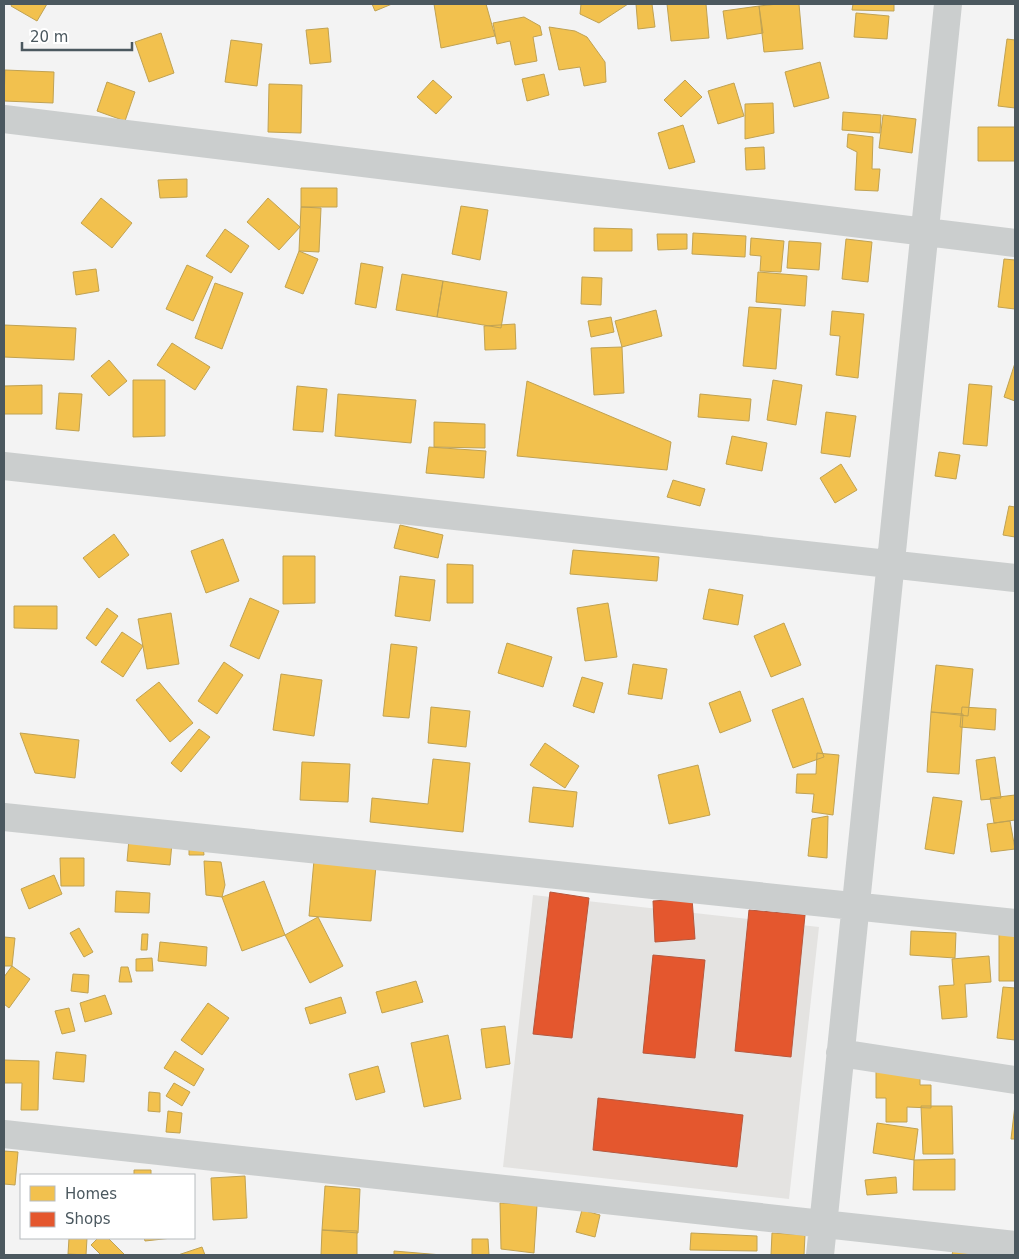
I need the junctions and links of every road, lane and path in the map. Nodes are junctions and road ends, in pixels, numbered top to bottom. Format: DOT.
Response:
graph roads {
  1 [pos="948,4"];
  2 [pos="4,119"];
  3 [pos="924,233"];
  4 [pos="1015,243"];
  5 [pos="4,466"];
  6 [pos="890,564"];
  7 [pos="1015,578"];
  8 [pos="4,817"];
  9 [pos="855,906"];
  10 [pos="1015,922"];
  11 [pos="840,1053"];
  12 [pos="1015,1080"];
  13 [pos="4,1134"];
  14 [pos="822,1224"];
  15 [pos="1015,1244"];
  16 [pos="820,1255"];
  1 -- 3 [label="street"];
  2 -- 3 [label="street"];
  3 -- 4 [label="street"];
  3 -- 6 [label="street"];
  5 -- 6 [label="street"];
  6 -- 7 [label="street"];
  6 -- 9 [label="street"];
  8 -- 9 [label="street"];
  9 -- 10 [label="street"];
  9 -- 11 [label="street"];
  11 -- 12 [label="street"];
  11 -- 14 [label="street"];
  13 -- 14 [label="street"];
  14 -- 15 [label="street"];
  14 -- 16 [label="street"];
}
